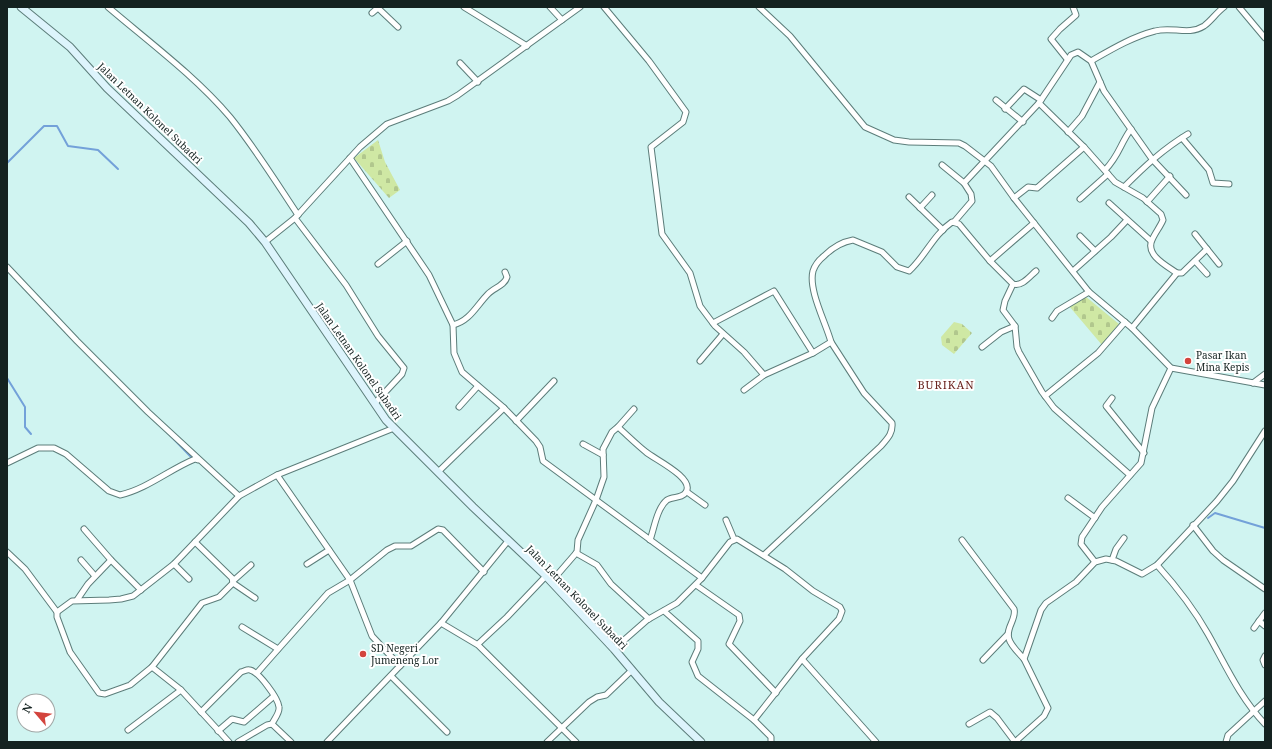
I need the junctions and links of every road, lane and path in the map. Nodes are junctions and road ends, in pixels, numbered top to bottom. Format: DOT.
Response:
graph roads {
  1 [pos="21,7"];
  2 [pos="108,7"];
  3 [pos="464,7"];
  4 [pos="550,7"];
  5 [pos="580,7"];
  6 [pos="604,7"];
  7 [pos="759,7"];
  8 [pos="1073,7"];
  9 [pos="1223,7"];
  10 [pos="1238,7"];
  11 [pos="379,8"];
  12 [pos="372,13"];
  13 [pos="562,20"];
  14 [pos="398,27"];
  15 [pos="1265,38"];
  16 [pos="527,46"];
  17 [pos="1067,59"];
  18 [pos="1091,60"];
  19 [pos="460,62"];
  20 [pos="478,82"];
  21 [pos="1100,82"];
  22 [pos="996,100"];
  23 [pos="1040,101"];
  24 [pos="1005,109"];
  25 [pos="1022,122"];
  26 [pos="1131,129"];
  27 [pos="1068,132"];
  28 [pos="1188,134"];
  29 [pos="1182,138"];
  30 [pos="1084,147"];
  31 [pos="350,158"];
  32 [pos="1152,159"];
  33 [pos="986,162"];
  34 [pos="942,165"];
  35 [pos="1106,172"];
  36 [pos="1170,176"];
  37 [pos="964,183"];
  38 [pos="1229,184"];
  39 [pos="1124,187"];
  40 [pos="932,195"];
  41 [pos="1186,195"];
  42 [pos="909,197"];
  43 [pos="1014,198"];
  44 [pos="1080,199"];
  45 [pos="1147,202"];
  46 [pos="1109,203"];
  47 [pos="920,208"];
  48 [pos="296,216"];
  49 [pos="1127,220"];
  50 [pos="954,222"];
  51 [pos="1034,223"];
  52 [pos="943,230"];
  53 [pos="1195,234"];
  54 [pos="1080,236"];
  55 [pos="407,241"];
  56 [pos="1151,241"];
  57 [pos="265,242"];
  58 [pos="1206,249"];
  59 [pos="1095,251"];
  60 [pos="990,261"];
  61 [pos="1195,261"];
  62 [pos="378,264"];
  63 [pos="1219,264"];
  64 [pos="7,268"];
  65 [pos="1036,271"];
  66 [pos="1073,271"];
  67 [pos="505,272"];
  68 [pos="1177,273"];
  69 [pos="1207,274"];
  70 [pos="1012,284"];
  71 [pos="1089,292"];
  72 [pos="1052,318"];
  73 [pos="1125,322"];
  74 [pos="713,323"];
  75 [pos="453,325"];
  76 [pos="1015,326"];
  77 [pos="1132,328"];
  78 [pos="723,334"];
  79 [pos="831,342"];
  80 [pos="982,347"];
  81 [pos="813,353"];
  82 [pos="700,361"];
  83 [pos="1171,368"];
  84 [pos="1265,374"];
  85 [pos="764,375"];
  86 [pos="554,380"];
  87 [pos="1253,383"];
  88 [pos="1265,385"];
  89 [pos="478,386"];
  90 [pos="744,390"];
  91 [pos="1045,396"];
  92 [pos="1112,398"];
  93 [pos="375,403"];
  94 [pos="459,407"];
  95 [pos="504,408"];
  96 [pos="634,409"];
  97 [pos="516,421"];
  98 [pos="618,427"];
  99 [pos="394,428"];
  100 [pos="1265,431"];
  101 [pos="583,444"];
  102 [pos="1144,453"];
  103 [pos="603,455"];
  104 [pos="198,460"];
  105 [pos="7,463"];
  106 [pos="438,472"];
  107 [pos="277,475"];
  108 [pos="1130,475"];
  109 [pos="687,492"];
  110 [pos="239,496"];
  111 [pos="1068,498"];
  112 [pos="596,500"];
  113 [pos="705,505"];
  114 [pos="1095,518"];
  115 [pos="726,520"];
  116 [pos="1193,525"];
  117 [pos="84,529"];
  118 [pos="1124,538"];
  119 [pos="734,539"];
  120 [pos="650,540"];
  121 [pos="962,540"];
  122 [pos="508,541"];
  123 [pos="195,542"];
  124 [pos="329,550"];
  125 [pos="7,552"];
  126 [pos="576,553"];
  127 [pos="764,555"];
  128 [pos="82,560"];
  129 [pos="111,560"];
  130 [pos="1112,560"];
  131 [pos="1094,562"];
  132 [pos="174,564"];
  133 [pos="307,564"];
  134 [pos="251,565"];
  135 [pos="1157,565"];
  136 [pos="484,572"];
  137 [pos="95,576"];
  138 [pos="546,576"];
  139 [pos="190,578"];
  140 [pos="702,578"];
  141 [pos="350,580"];
  142 [pos="233,582"];
  143 [pos="552,582"];
  144 [pos="696,585"];
  145 [pos="1265,589"];
  146 [pos="141,590"];
  147 [pos="255,598"];
  148 [pos="77,600"];
  149 [pos="664,611"];
  150 [pos="57,612"];
  151 [pos="1265,613"];
  152 [pos="649,619"];
  153 [pos="1259,621"];
  154 [pos="441,623"];
  155 [pos="1265,626"];
  156 [pos="242,627"];
  157 [pos="1254,628"];
  158 [pos="1008,634"];
  159 [pos="478,644"];
  160 [pos="278,649"];
  161 [pos="614,649"];
  162 [pos="1265,656"];
  163 [pos="802,659"];
  164 [pos="1024,659"];
  165 [pos="983,660"];
  166 [pos="1265,665"];
  167 [pos="400,666"];
  168 [pos="152,667"];
  169 [pos="632,670"];
  170 [pos="257,673"];
  171 [pos="391,676"];
  172 [pos="181,690"];
  173 [pos="776,693"];
  174 [pos="274,696"];
  175 [pos="1265,701"];
  176 [pos="1253,711"];
  177 [pos="201,712"];
  178 [pos="754,720"];
  179 [pos="272,724"];
  180 [pos="969,724"];
  181 [pos="1265,724"];
  182 [pos="563,728"];
  183 [pos="128,730"];
  184 [pos="218,731"];
  185 [pos="447,732"];
  186 [pos="229,742"];
  187 [pos="238,742"];
  188 [pos="291,742"];
  189 [pos="328,742"];
  190 [pos="547,742"];
  191 [pos="576,742"];
  192 [pos="701,742"];
  193 [pos="771,742"];
  194 [pos="876,742"];
  195 [pos="1015,742"];
  196 [pos="1226,742"];
  1 -- 57 [label="main road, Jalan Letnan Kolonel Subadri"];
  2 -- 48 [label="street"];
  3 -- 16 [label="street"];
  4 -- 13 [label="street"];
  5 -- 13 [label="street"];
  6 -- 74 [label="street"];
  7 -- 33 [label="street"];
  8 -- 17 [label="street"];
  9 -- 18 [label="street"];
  10 -- 15 [label="street"];
  11 -- 12 [label="street"];
  11 -- 14 [label="street"];
  13 -- 16 [label="street"];
  16 -- 20 [label="street"];
  17 -- 18 [label="street"];
  17 -- 23 [label="street"];
  18 -- 21 [label="street"];
  19 -- 20 [label="street"];
  20 -- 31 [label="street"];
  21 -- 26 [label="street"];
  21 -- 27 [label="street"];
  22 -- 24 [label="street"];
  23 -- 24 [label="street"];
  23 -- 25 [label="street"];
  23 -- 27 [label="street"];
  24 -- 25 [label="street"];
  25 -- 33 [label="street"];
  26 -- 32 [label="street"];
  26 -- 35 [label="street"];
  27 -- 30 [label="street"];
  28 -- 29 [label="street"];
  29 -- 32 [label="street"];
  29 -- 38 [label="street"];
  30 -- 35 [label="street"];
  30 -- 43 [label="street"];
  31 -- 48 [label="street"];
  31 -- 55 [label="street"];
  32 -- 36 [label="street"];
  32 -- 39 [label="street"];
  33 -- 37 [label="street"];
  33 -- 43 [label="street"];
  34 -- 37 [label="street"];
  35 -- 39 [label="street"];
  35 -- 44 [label="street"];
  36 -- 41 [label="street"];
  36 -- 45 [label="street"];
  37 -- 50 [label="street"];
  39 -- 45 [label="street"];
  40 -- 47 [label="street"];
  42 -- 47 [label="street"];
  43 -- 51 [label="street"];
  45 -- 56 [label="street"];
  46 -- 49 [label="street"];
  47 -- 52 [label="street"];
  48 -- 57 [label="street"];
  48 -- 93 [label="street"];
  49 -- 56 [label="street"];
  49 -- 59 [label="street"];
  50 -- 52 [label="street"];
  50 -- 60 [label="street"];
  51 -- 60 [label="street"];
  51 -- 66 [label="street"];
  52 -- 79 [label="street"];
  53 -- 58 [label="street"];
  54 -- 59 [label="street"];
  55 -- 62 [label="street"];
  55 -- 75 [label="street"];
  56 -- 68 [label="street"];
  57 -- 93 [label="main road, Jalan Letnan Kolonel Subadri"];
  58 -- 61 [label="street"];
  58 -- 63 [label="street"];
  59 -- 66 [label="street"];
  60 -- 70 [label="street"];
  61 -- 68 [label="street"];
  61 -- 69 [label="street"];
  64 -- 104 [label="street"];
  65 -- 70 [label="street"];
  66 -- 71 [label="street"];
  67 -- 75 [label="street"];
  68 -- 77 [label="street"];
  70 -- 76 [label="street"];
  71 -- 72 [label="street"];
  71 -- 73 [label="street"];
  73 -- 77 [label="street"];
  73 -- 91 [label="street"];
  74 -- 78 [label="street"];
  74 -- 81 [label="street"];
  75 -- 89 [label="street"];
  76 -- 80 [label="street"];
  76 -- 91 [label="street"];
  77 -- 83 [label="street"];
  78 -- 82 [label="street"];
  78 -- 85 [label="street"];
  79 -- 81 [label="street"];
  79 -- 127 [label="street"];
  81 -- 85 [label="street"];
  83 -- 87 [label="street"];
  83 -- 102 [label="street"];
  84 -- 87 [label="street"];
  85 -- 90 [label="street"];
  86 -- 97 [label="street"];
  87 -- 88 [label="street"];
  89 -- 94 [label="street"];
  89 -- 95 [label="street"];
  91 -- 108 [label="street"];
  92 -- 102 [label="street"];
  93 -- 99 [label="main road, Jalan Letnan Kolonel Subadri"];
  95 -- 97 [label="street"];
  95 -- 106 [label="street"];
  96 -- 98 [label="street"];
  97 -- 112 [label="street"];
  98 -- 103 [label="street"];
  98 -- 109 [label="street"];
  99 -- 106 [label="main road, Jalan Letnan Kolonel Subadri"];
  99 -- 107 [label="street"];
  100 -- 116 [label="street"];
  101 -- 103 [label="street"];
  102 -- 108 [label="street"];
  103 -- 112 [label="street"];
  104 -- 105 [label="street"];
  104 -- 110 [label="street"];
  106 -- 122 [label="main road, Jalan Letnan Kolonel Subadri"];
  107 -- 110 [label="street"];
  107 -- 124 [label="street"];
  108 -- 114 [label="street"];
  109 -- 113 [label="street"];
  109 -- 120 [label="street"];
  110 -- 123 [label="street"];
  111 -- 114 [label="street"];
  112 -- 120 [label="street"];
  112 -- 126 [label="street"];
  114 -- 131 [label="street"];
  115 -- 119 [label="street"];
  116 -- 135 [label="street"];
  116 -- 145 [label="street"];
  117 -- 129 [label="street"];
  118 -- 130 [label="street"];
  119 -- 127 [label="street"];
  119 -- 140 [label="street"];
  120 -- 140 [label="street"];
  121 -- 158 [label="street"];
  122 -- 136 [label="street"];
  122 -- 138 [label="main road, Jalan Letnan Kolonel Subadri"];
  123 -- 132 [label="street"];
  123 -- 142 [label="street"];
  124 -- 133 [label="street"];
  124 -- 141 [label="street"];
  125 -- 150 [label="street"];
  126 -- 143 [label="street"];
  126 -- 152 [label="street"];
  127 -- 163 [label="street"];
  128 -- 137 [label="street"];
  129 -- 137 [label="street"];
  129 -- 146 [label="street"];
  130 -- 131 [label="street"];
  130 -- 135 [label="street"];
  131 -- 164 [label="street"];
  132 -- 139 [label="street"];
  132 -- 146 [label="street"];
  134 -- 142 [label="street"];
  135 -- 176 [label="street"];
  136 -- 141 [label="street"];
  136 -- 154 [label="street"];
  137 -- 148 [label="street"];
  138 -- 143 [label="main road, Jalan Letnan Kolonel Subadri"];
  138 -- 159 [label="street"];
  140 -- 144 [label="street"];
  141 -- 160 [label="street"];
  141 -- 167 [label="street"];
  142 -- 147 [label="street"];
  142 -- 168 [label="street"];
  143 -- 161 [label="main road, Jalan Letnan Kolonel Subadri"];
  144 -- 149 [label="street"];
  144 -- 173 [label="street"];
  146 -- 148 [label="street"];
  148 -- 150 [label="street"];
  149 -- 152 [label="street"];
  149 -- 178 [label="street"];
  150 -- 168 [label="street"];
  151 -- 153 [label="street"];
  152 -- 161 [label="street"];
  153 -- 155 [label="street"];
  153 -- 157 [label="street"];
  154 -- 159 [label="street"];
  154 -- 167 [label="street"];
  156 -- 160 [label="street"];
  158 -- 164 [label="street"];
  158 -- 165 [label="street"];
  159 -- 182 [label="street"];
  160 -- 170 [label="street"];
  161 -- 169 [label="main road, Jalan Letnan Kolonel Subadri"];
  162 -- 166 [label="street"];
  163 -- 173 [label="street"];
  163 -- 194 [label="street"];
  164 -- 195 [label="street"];
  167 -- 171 [label="street"];
  168 -- 172 [label="street"];
  169 -- 182 [label="street"];
  169 -- 192 [label="main road, Jalan Letnan Kolonel Subadri"];
  170 -- 174 [label="street"];
  170 -- 177 [label="street"];
  171 -- 185 [label="street"];
  171 -- 189 [label="street"];
  172 -- 177 [label="street"];
  172 -- 183 [label="street"];
  173 -- 178 [label="street"];
  174 -- 179 [label="street"];
  174 -- 184 [label="street"];
  175 -- 176 [label="street"];
  176 -- 181 [label="street"];
  176 -- 196 [label="street"];
  177 -- 184 [label="street"];
  178 -- 193 [label="street"];
  179 -- 187 [label="street"];
  179 -- 188 [label="street"];
  180 -- 195 [label="street"];
  182 -- 190 [label="street"];
  182 -- 191 [label="street"];
  184 -- 186 [label="street"];
}
